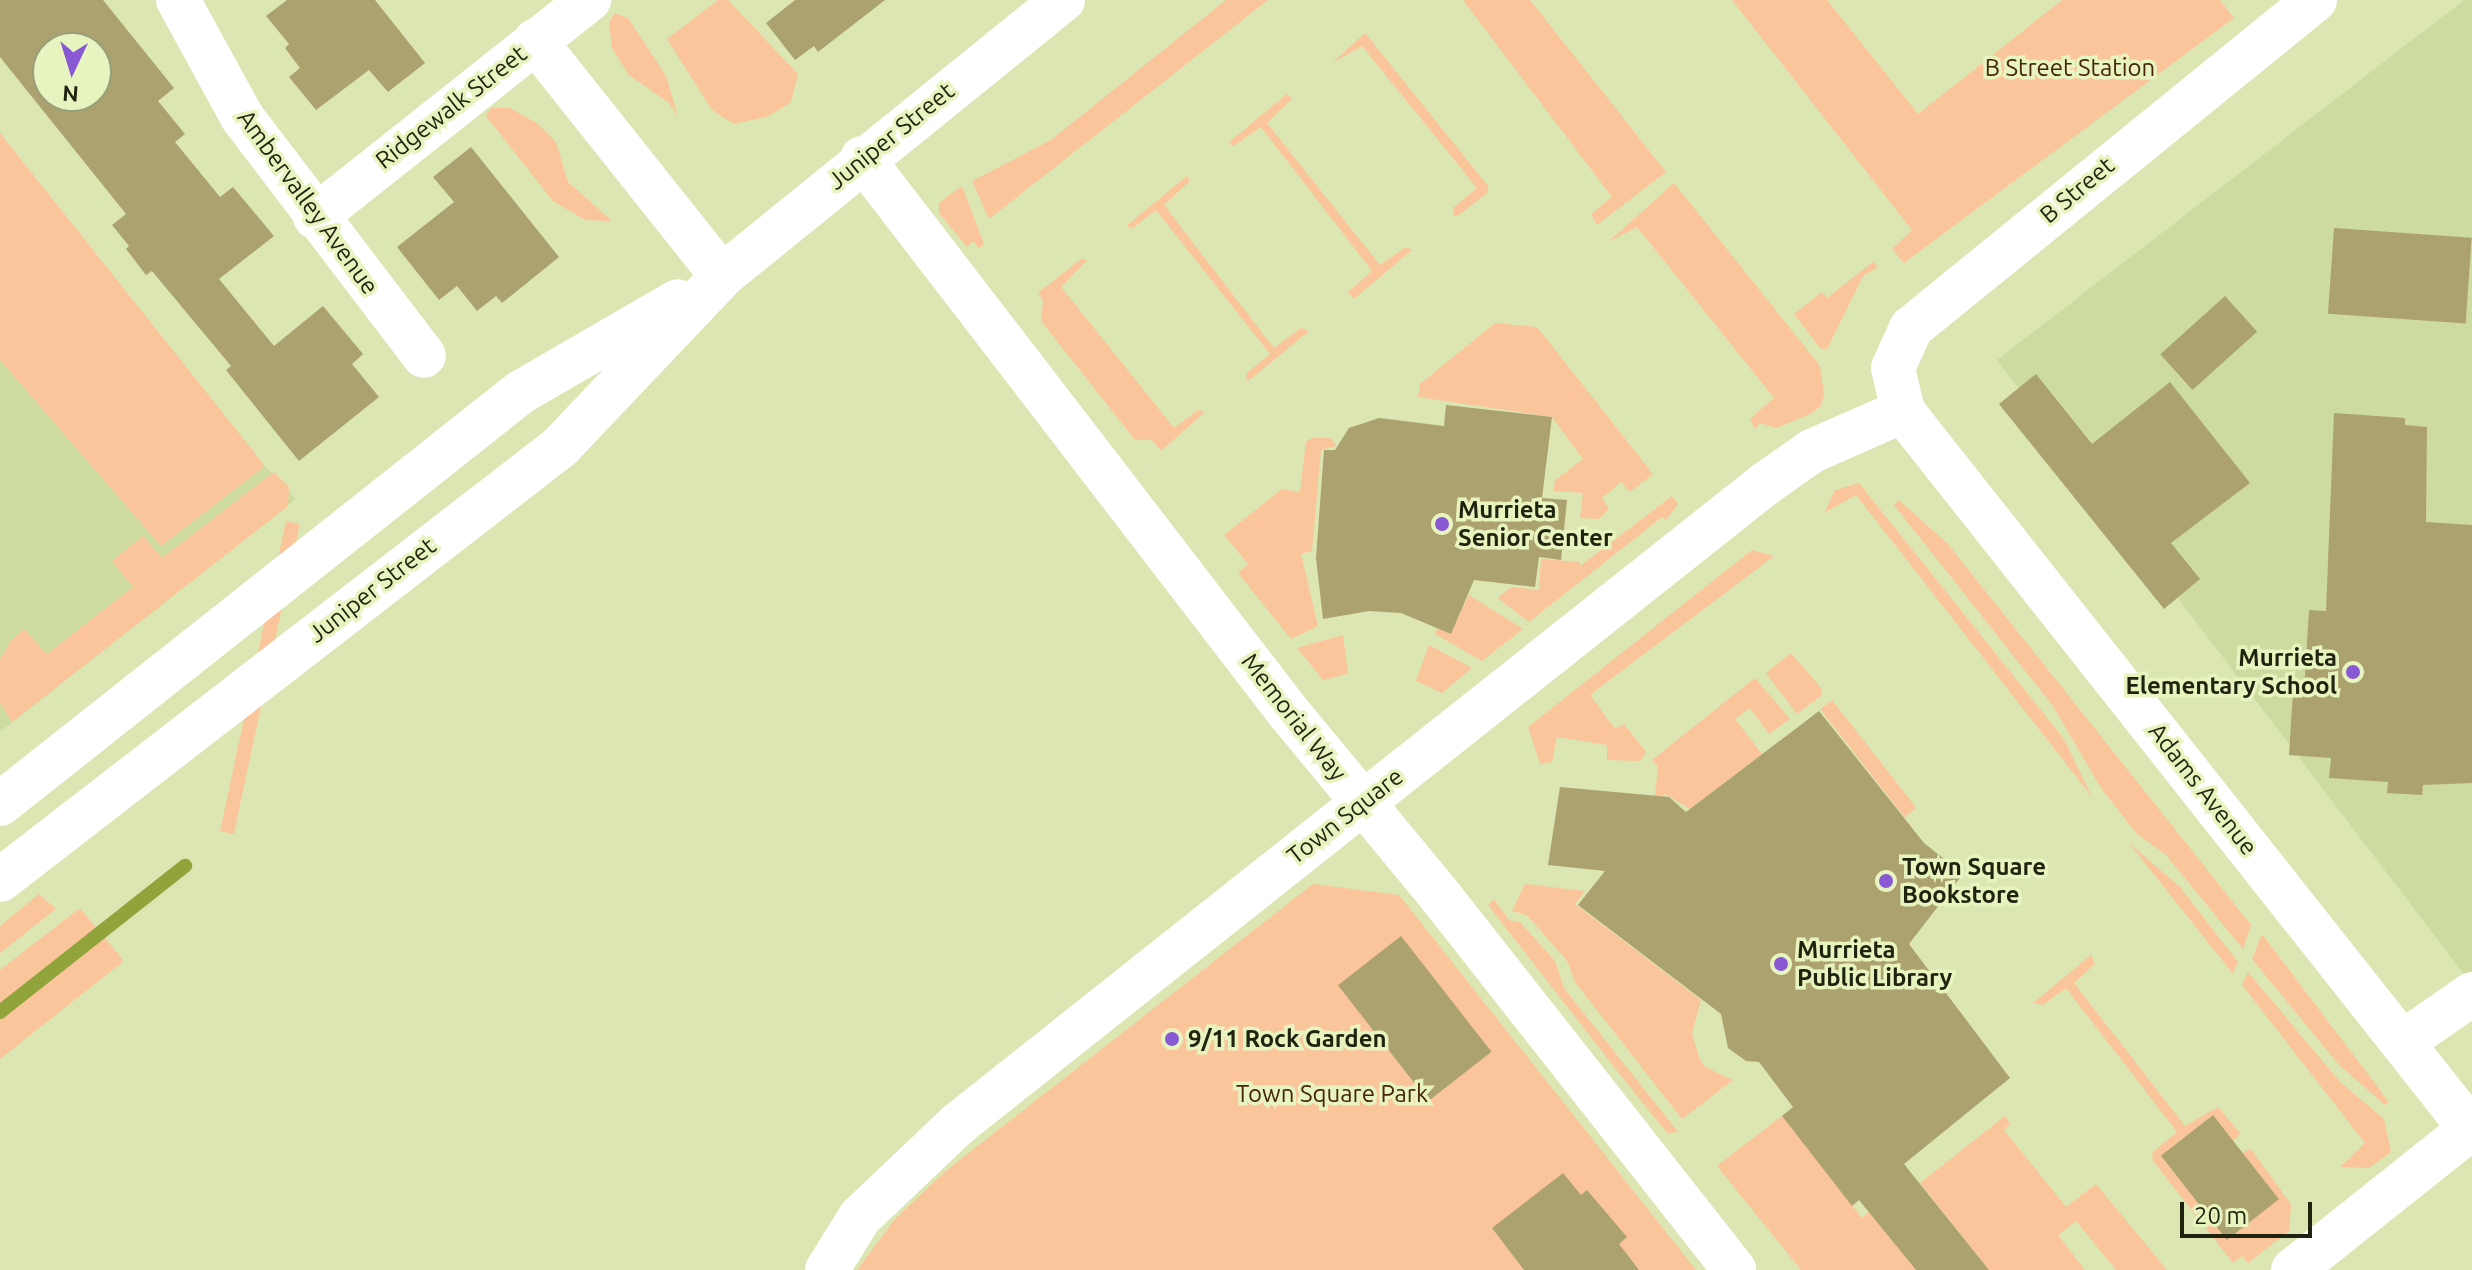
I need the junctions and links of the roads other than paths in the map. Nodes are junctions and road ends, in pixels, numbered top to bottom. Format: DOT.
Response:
graph roads {
  1 [pos="178,0"];
  2 [pos="589,0"];
  3 [pos="1063,0"];
  4 [pos="2315,0"];
  5 [pos="535,41"];
  6 [pos="862,158"];
  7 [pos="315,217"];
  8 [pos="722,276"];
  9 [pos="424,356"];
  10 [pos="1903,411"];
  11 [pos="1362,803"];
  12 [pos="0,804"];
  13 [pos="0,880"];
  14 [pos="2472,994"];
  15 [pos="2403,1042"];
  16 [pos="2471,1130"];
  17 [pos="827,1270"];
  18 [pos="1734,1270"];
  19 [pos="2293,1270"];
  1 -- 7 [label="street, Ambervalley Avenue"];
  2 -- 5 [label="street, Ridgewalk Street"];
  3 -- 6 [label="street, Juniper Street"];
  4 -- 10 [label="street, B Street"];
  5 -- 7 [label="street, Ridgewalk Street"];
  5 -- 8 [label="street"];
  6 -- 8 [label="street, Juniper Street"];
  6 -- 11 [label="street, Memorial Way"];
  7 -- 9 [label="street, Ambervalley Avenue"];
  8 -- 12 [label="street, Juniper Street"];
  8 -- 13 [label="street, Juniper Street"];
  10 -- 11 [label="street, Town Square"];
  10 -- 15 [label="street, Adams Avenue"];
  11 -- 17 [label="street, Town Square"];
  11 -- 18 [label="street, Memorial Way"];
  14 -- 15 [label="street"];
  15 -- 16 [label="street, Adams Avenue"];
  16 -- 19 [label="street"];
}
